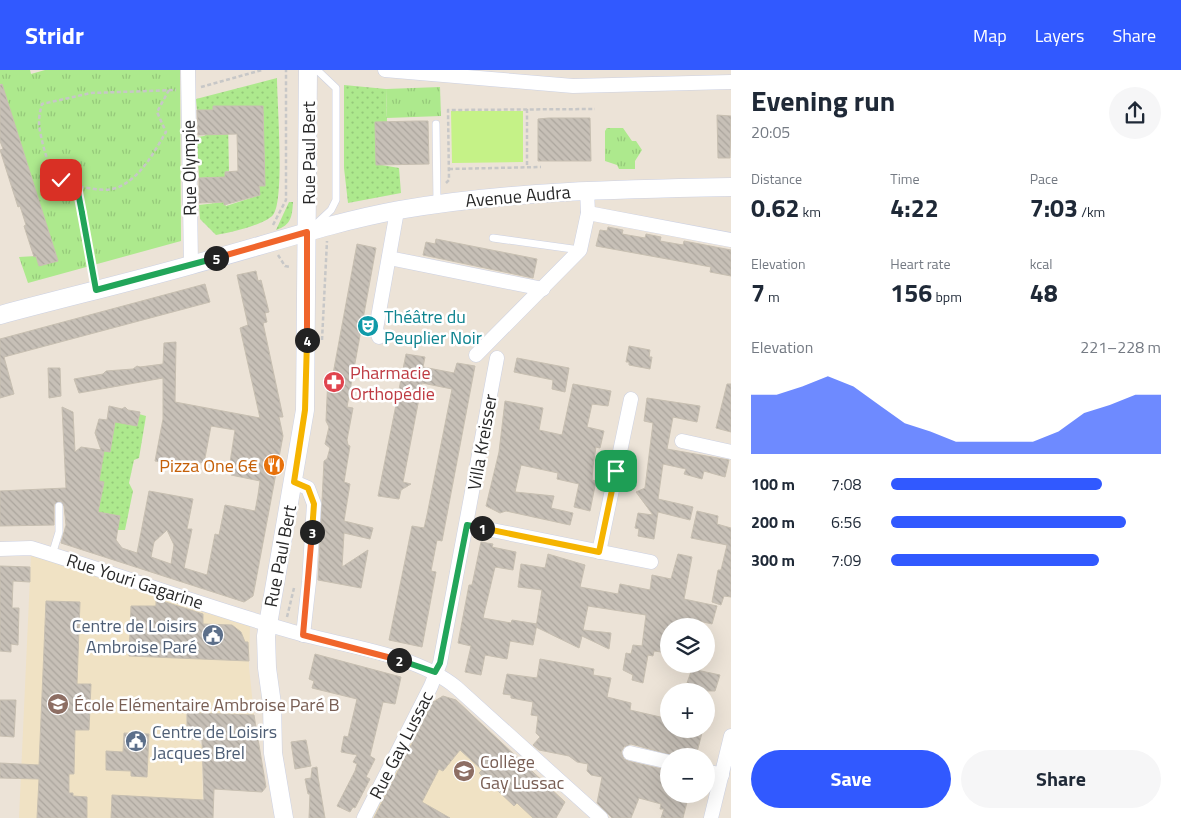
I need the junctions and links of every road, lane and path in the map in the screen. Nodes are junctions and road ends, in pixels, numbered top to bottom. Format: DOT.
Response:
graph roads {
  1 [pos="188,70"];
  2 [pos="262,70"];
  3 [pos="286,70"];
  4 [pos="308,70"];
  5 [pos="317,70"];
  6 [pos="385,70"];
  7 [pos="731,82"];
  8 [pos="188,89"];
  9 [pos="169,90"];
  10 [pos="595,108"];
  11 [pos="527,109"];
  12 [pos="436,124"];
  13 [pos="527,167"];
  14 [pos="541,167"];
  15 [pos="449,168"];
  16 [pos="436,184"];
  17 [pos="77,187"];
  18 [pos="731,187"];
  19 [pos="587,190"];
  20 [pos="437,204"];
  21 [pos="397,211"];
  22 [pos="588,213"];
  23 [pos="272,230"];
  24 [pos="307,232"];
  25 [pos="493,238"];
  26 [pos="327,240"];
  27 [pos="731,240"];
  28 [pos="580,250"];
  29 [pos="278,253"];
  30 [pos="389,258"];
  31 [pos="327,264"];
  32 [pos="190,265"];
  33 [pos="291,267"];
  34 [pos="543,289"];
  35 [pos="96,290"];
  36 [pos="0,315"];
  37 [pos="379,337"];
  38 [pos="476,355"];
  39 [pos="497,358"];
  40 [pos="630,399"];
  41 [pos="682,441"];
  42 [pos="731,452"];
  43 [pos="294,482"];
  44 [pos="59,506"];
  45 [pos="467,525"];
  46 [pos="0,549"];
  47 [pos="599,552"];
  48 [pos="52,554"];
  49 [pos="650,562"];
  50 [pos="268,623"];
  51 [pos="303,635"];
  52 [pos="435,672"];
  53 [pos="731,736"];
  54 [pos="630,752"];
  55 [pos="660,760"];
  56 [pos="715,773"];
  57 [pos="722,775"];
  58 [pos="284,818"];
  59 [pos="364,818"];
  60 [pos="601,818"];
  61 [pos="711,818"];
  1 -- 8 [label="street, Rue Olympie"];
  2 -- 8 [label="path"];
  3 -- 23 [label="path"];
  4 -- 24 [label="street, Rue Paul Bert"];
  5 -- 24 [label="lane"];
  6 -- 7 [label="street"];
  8 -- 9 [label="path"];
  8 -- 32 [label="street, Rue Olympie"];
  9 -- 17 [label="path"];
  9 -- 17 [label="path"];
  10 -- 11 [label="path"];
  11 -- 13 [label="path"];
  11 -- 15 [label="path"];
  12 -- 16 [label="lane"];
  13 -- 14 [label="path"];
  13 -- 15 [label="path"];
  15 -- 16 [label="path"];
  16 -- 20 [label="lane"];
  17 -- 35 [label="path"];
  18 -- 19 [label="street, Avenue Audra"];
  19 -- 20 [label="street, Avenue Audra"];
  19 -- 22 [label="street"];
  20 -- 21 [label="street, Avenue Audra"];
  21 -- 24 [label="street, Avenue Audra"];
  21 -- 30 [label="street"];
  22 -- 27 [label="street"];
  22 -- 28 [label="street"];
  24 -- 32 [label="street, Avenue Audra"];
  24 -- 43 [label="street, Rue Paul Bert"];
  25 -- 28 [label="lane"];
  26 -- 31 [label="path"];
  28 -- 34 [label="street"];
  29 -- 33 [label="path"];
  30 -- 34 [label="street"];
  30 -- 37 [label="street"];
  32 -- 35 [label="street, Avenue Audra"];
  34 -- 38 [label="street"];
  35 -- 36 [label="street, Avenue Audra"];
  39 -- 45 [label="street, Villa Kreisser"];
  40 -- 47 [label="street"];
  41 -- 42 [label="street"];
  43 -- 50 [label="street, Rue Paul Bert"];
  43 -- 51 [label="street"];
  44 -- 48 [label="lane"];
  45 -- 47 [label="street"];
  45 -- 52 [label="street, Villa Kreisser"];
  46 -- 48 [label="street, Rue Youri Gagarine"];
  47 -- 49 [label="street"];
  48 -- 50 [label="street, Rue Youri Gagarine"];
  50 -- 51 [label="street, Rue Youri Gagarine"];
  50 -- 58 [label="street, Rue Paul Bert"];
  51 -- 52 [label="street, Rue Youri Gagarine"];
  52 -- 59 [label="street, Rue Gay Lussac"];
  52 -- 60 [label="street, Rue Youri Gagarine"];
  53 -- 57 [label="street"];
  54 -- 55 [label="street"];
  56 -- 57 [label="street"];
  57 -- 61 [label="street"];
}
